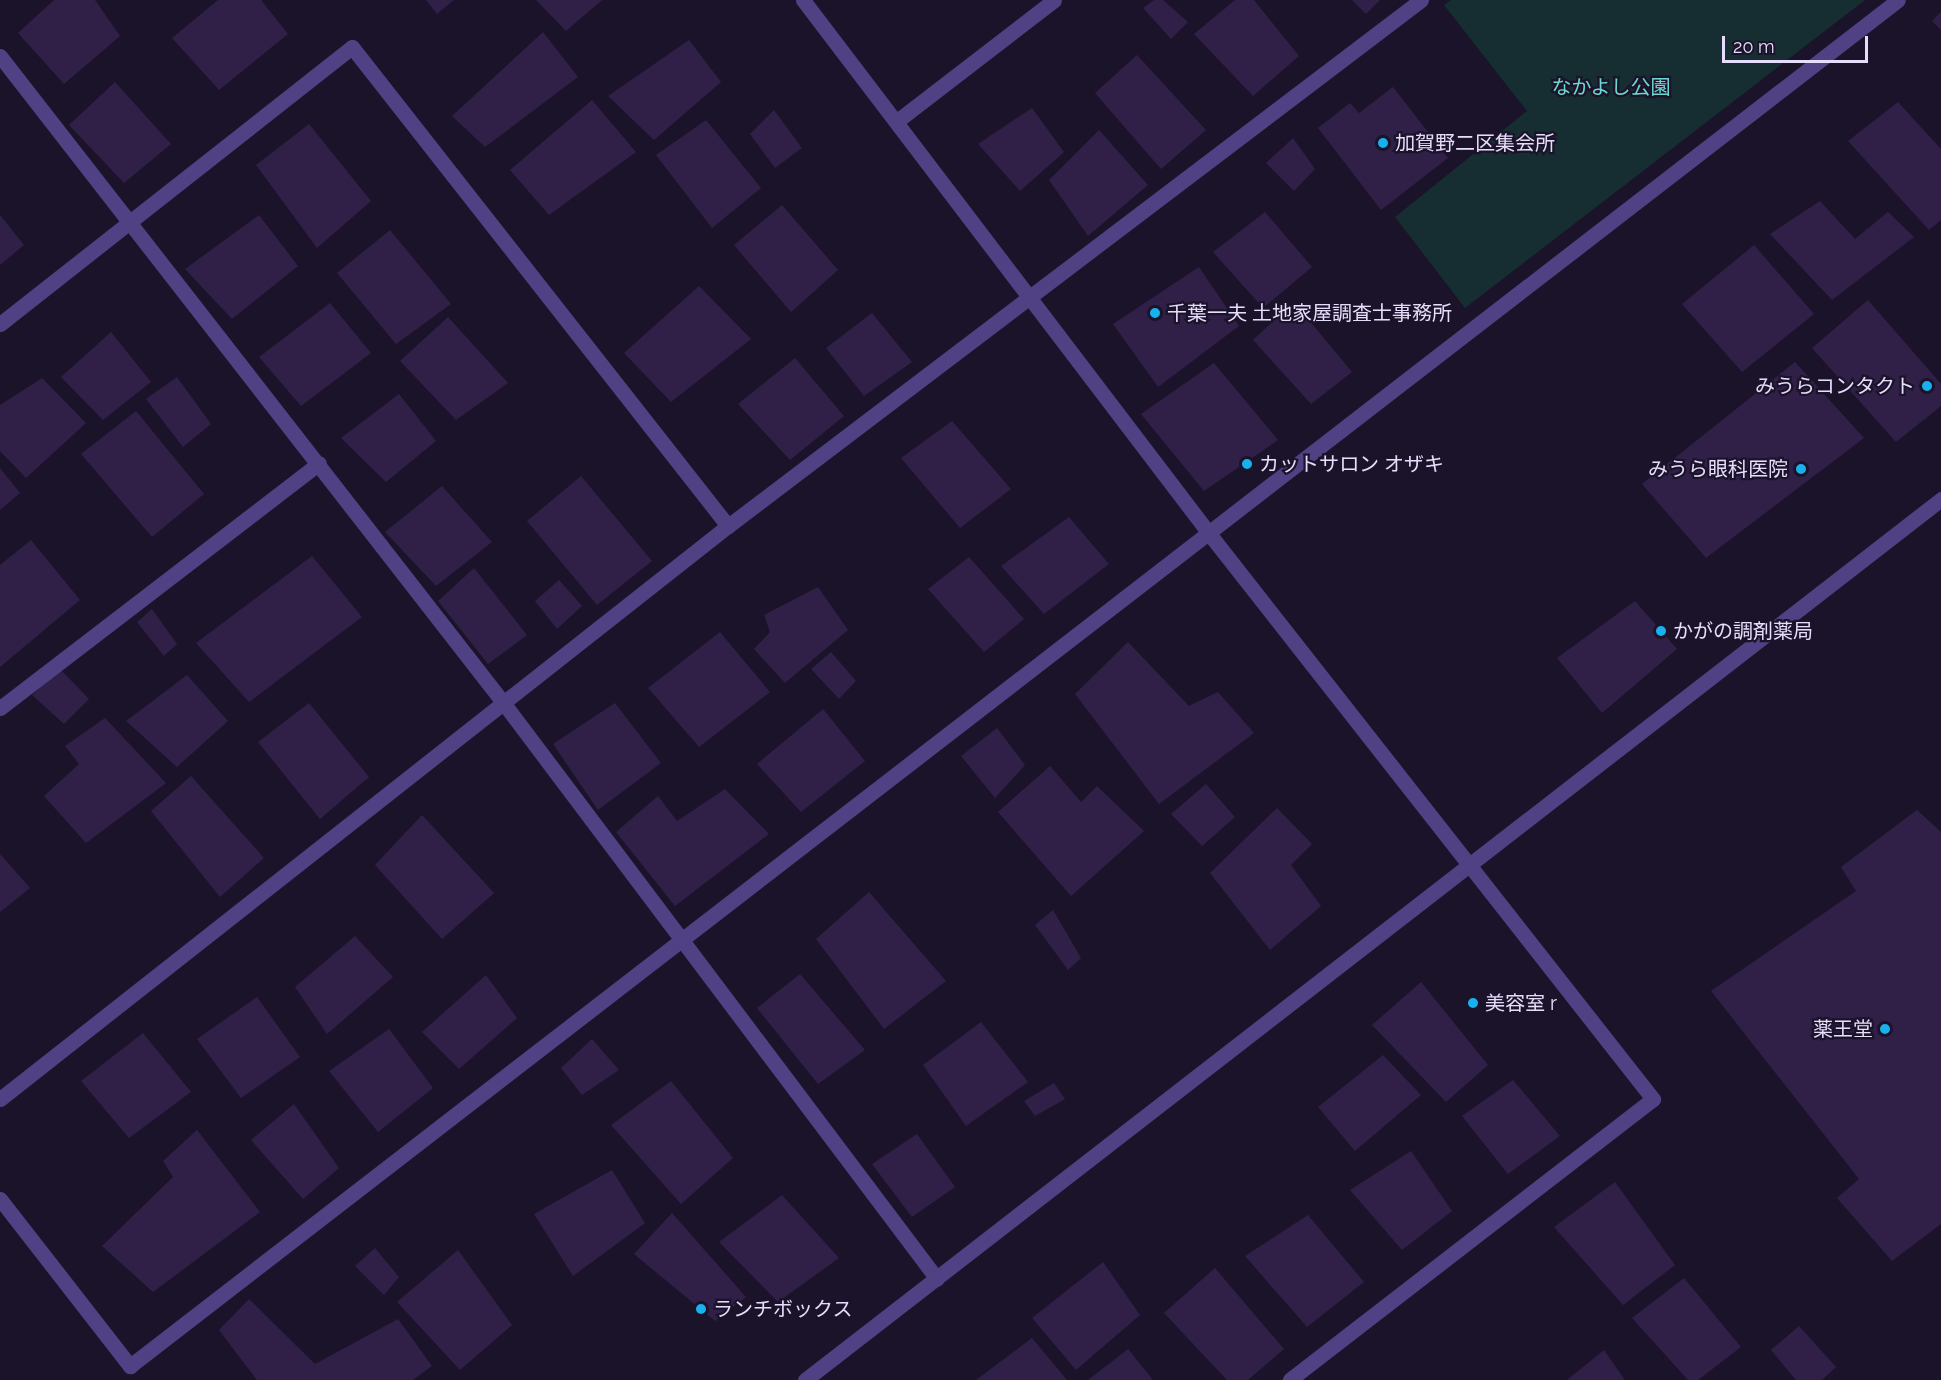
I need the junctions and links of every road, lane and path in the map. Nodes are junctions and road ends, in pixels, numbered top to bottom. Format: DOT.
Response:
graph roads {
  1 [pos="803,0"];
  2 [pos="1054,0"];
  3 [pos="1421,0"];
  4 [pos="1898,0"];
  5 [pos="0,56"];
  6 [pos="897,121"];
  7 [pos="130,221"];
  8 [pos="1034,298"];
  9 [pos="0,324"];
  10 [pos="319,463"];
  11 [pos="1941,499"];
  12 [pos="728,526"];
  13 [pos="1211,536"];
  14 [pos="505,705"];
  15 [pos="0,708"];
  16 [pos="1469,862"];
  17 [pos="681,939"];
  18 [pos="0,1099"];
  19 [pos="0,1199"];
  20 [pos="937,1279"];
  21 [pos="805,1380"];
  22 [pos="1290,1380"];
  1 -- 6 [label="street"];
  2 -- 6 [label="street"];
  3 -- 8 [label="street"];
  4 -- 13 [label="street"];
  5 -- 7 [label="street"];
  6 -- 8 [label="street"];
  7 -- 9 [label="street"];
  7 -- 10 [label="street"];
  7 -- 12 [label="street"];
  8 -- 12 [label="street"];
  8 -- 13 [label="street"];
  10 -- 14 [label="street"];
  10 -- 15 [label="street"];
  11 -- 16 [label="street"];
  12 -- 14 [label="street"];
  13 -- 16 [label="street"];
  13 -- 17 [label="street"];
  14 -- 17 [label="street"];
  14 -- 18 [label="street"];
  16 -- 20 [label="street"];
  16 -- 22 [label="street"];
  17 -- 19 [label="street"];
  17 -- 20 [label="street"];
  20 -- 21 [label="street"];
}
